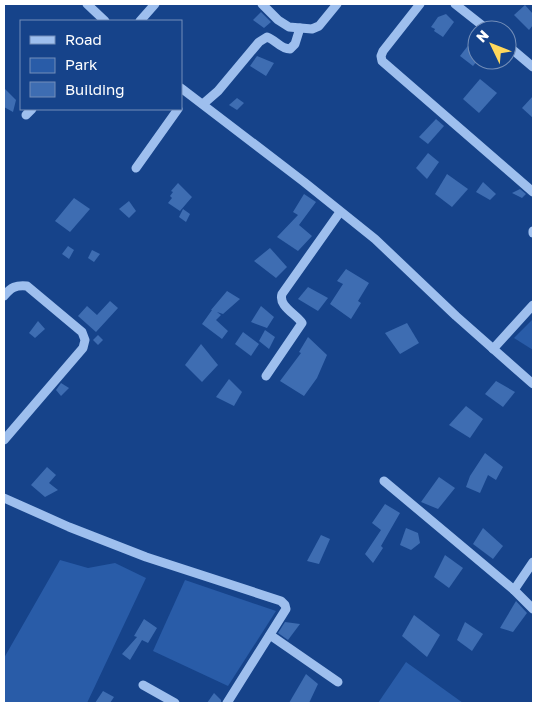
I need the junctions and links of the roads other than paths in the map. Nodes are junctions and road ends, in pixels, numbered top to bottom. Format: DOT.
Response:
graph roads {
  1 [pos="87,4"];
  2 [pos="155,4"];
  3 [pos="262,4"];
  4 [pos="337,4"];
  5 [pos="420,4"];
  6 [pos="455,4"];
  7 [pos="104,20"];
  8 [pos="141,20"];
  9 [pos="475,20"];
  10 [pos="300,28"];
  11 [pos="517,54"];
  12 [pos="533,67"];
  13 [pos="185,91"];
  14 [pos="203,104"];
  15 [pos="177,110"];
  16 [pos="136,168"];
  17 [pos="533,192"];
  18 [pos="340,212"];
  19 [pos="4,296"];
  20 [pos="533,305"];
  21 [pos="493,349"];
  22 [pos="266,376"];
  23 [pos="533,384"];
  24 [pos="4,440"];
  25 [pos="384,481"];
  26 [pos="4,498"];
  27 [pos="533,562"];
  28 [pos="514,590"];
  29 [pos="533,609"];
  30 [pos="270,635"];
  31 [pos="338,682"];
  32 [pos="143,685"];
  33 [pos="175,703"];
  34 [pos="227,703"];
  1 -- 7 [label="street"];
  2 -- 8 [label="street"];
  3 -- 10 [label="street"];
  4 -- 10 [label="street"];
  5 -- 17 [label="street"];
  6 -- 9 [label="street"];
  10 -- 14 [label="street"];
  11 -- 12 [label="street"];
  13 -- 14 [label="street"];
  14 -- 18 [label="street"];
  15 -- 16 [label="street"];
  18 -- 21 [label="street"];
  18 -- 22 [label="street"];
  19 -- 24 [label="street"];
  20 -- 21 [label="street"];
  21 -- 23 [label="street"];
  25 -- 28 [label="street"];
  26 -- 30 [label="street"];
  27 -- 28 [label="street"];
  28 -- 29 [label="street"];
  30 -- 31 [label="street"];
  30 -- 34 [label="street"];
  32 -- 33 [label="street"];
}
